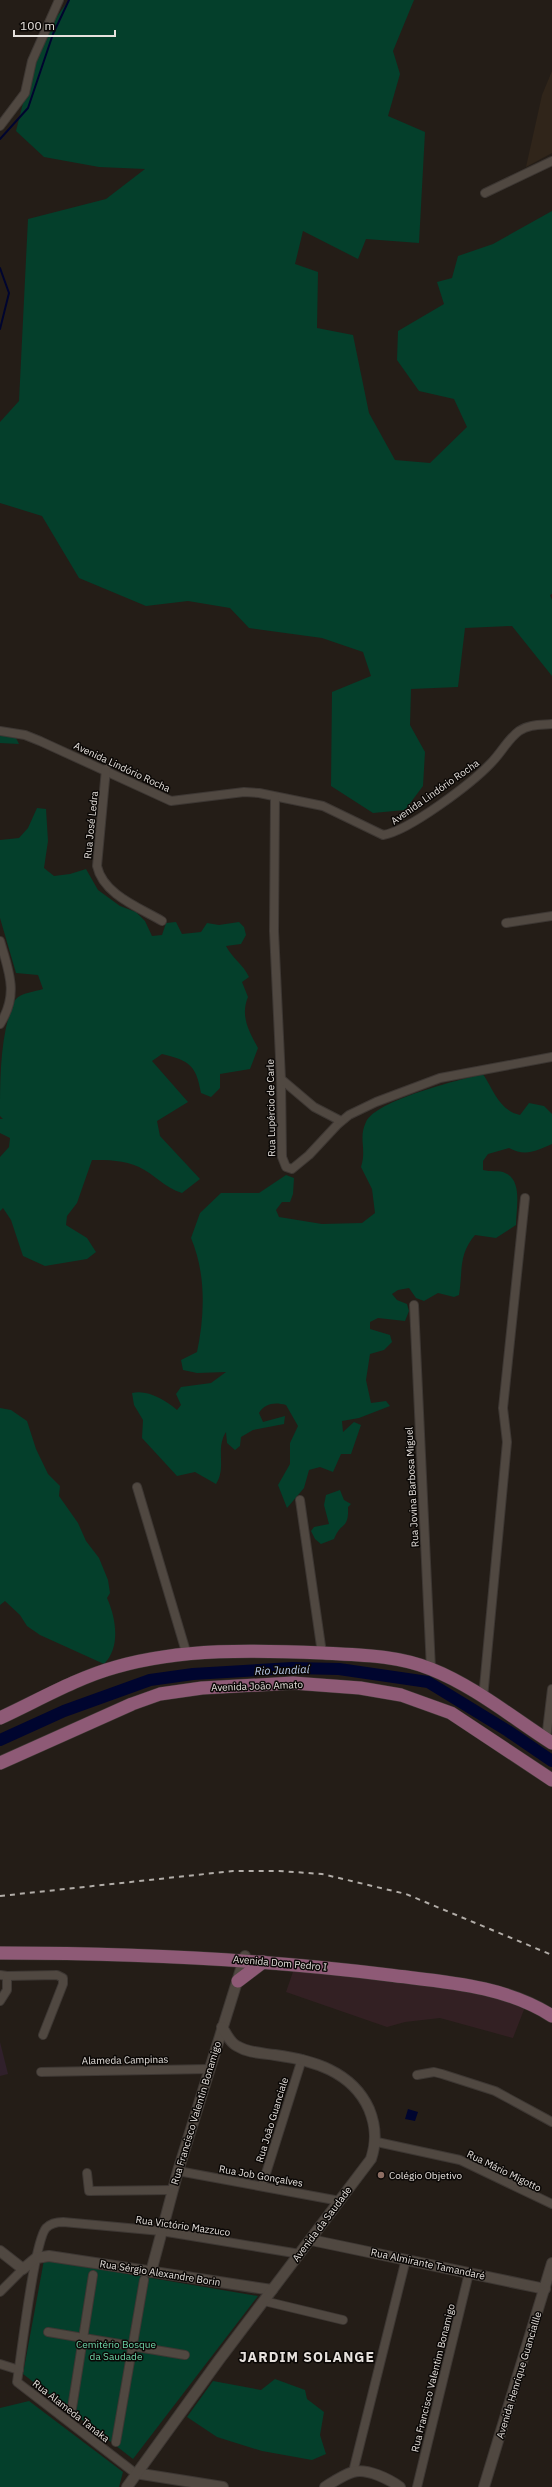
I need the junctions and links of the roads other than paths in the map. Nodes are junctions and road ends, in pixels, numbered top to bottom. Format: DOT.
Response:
graph roads {
  1 [pos="59,0"];
  2 [pos="0,126"];
  3 [pos="552,161"];
  4 [pos="485,193"];
  5 [pos="552,725"];
  6 [pos="0,731"];
  7 [pos="106,769"];
  8 [pos="275,797"];
  9 [pos="552,916"];
  10 [pos="162,921"];
  11 [pos="506,923"];
  12 [pos="0,941"];
  13 [pos="0,1024"];
  14 [pos="552,1057"];
  15 [pos="282,1079"];
  16 [pos="341,1121"];
  17 [pos="525,1198"];
  18 [pos="414,1305"];
  19 [pos="137,1487"];
  20 [pos="300,1500"];
  21 [pos="322,1653"];
  22 [pos="187,1654"];
  23 [pos="431,1669"];
  24 [pos="552,1689"];
  25 [pos="483,1698"];
  26 [pos="0,1718"];
  27 [pos="549,1741"];
  28 [pos="0,1764"];
  29 [pos="552,1780"];
  30 [pos="0,1948"];
  31 [pos="0,1953"];
  32 [pos="244,1958"];
  33 [pos="227,1959"];
  34 [pos="263,1962"];
  35 [pos="4,1975"];
  36 [pos="239,1978"];
  37 [pos="0,2001"];
  38 [pos="552,2010"];
  39 [pos="552,2016"];
  40 [pos="222,2027"];
  41 [pos="43,2035"];
  42 [pos="302,2059"];
  43 [pos="209,2069"];
  44 [pos="41,2072"];
  45 [pos="417,2075"];
  46 [pos="552,2122"];
  47 [pos="377,2142"];
  48 [pos="178,2171"];
  49 [pos="87,2173"];
  50 [pos="262,2186"];
  51 [pos="172,2190"];
  52 [pos="340,2201"];
  53 [pos="552,2204"];
  54 [pos="63,2222"];
  55 [pos="161,2231"];
  56 [pos="310,2240"];
  57 [pos="0,2251"];
  58 [pos="300,2254"];
  59 [pos="36,2258"];
  60 [pos="406,2259"];
  61 [pos="552,2263"];
  62 [pos="23,2269"];
  63 [pos="151,2272"];
  64 [pos="469,2273"];
  65 [pos="93,2274"];
  66 [pos="144,2280"];
  67 [pos="544,2289"];
  68 [pos="272,2290"];
  69 [pos="0,2292"];
  70 [pos="264,2301"];
  71 [pos="343,2320"];
  72 [pos="48,2332"];
  73 [pos="83,2338"];
  74 [pos="134,2347"];
  75 [pos="185,2355"];
  76 [pos="0,2364"];
  77 [pos="19,2370"];
  78 [pos="72,2408"];
  79 [pos="116,2442"];
  80 [pos="353,2472"];
  81 [pos="135,2473"];
  82 [pos="342,2477"];
  83 [pos="127,2487"];
  84 [pos="222,2487"];
  85 [pos="325,2487"];
  86 [pos="333,2487"];
  87 [pos="400,2487"];
  88 [pos="417,2487"];
  89 [pos="484,2487"];
  1 -- 2 [label="street"];
  3 -- 4 [label="street"];
  5 -- 8 [label="street, Avenida Lindório Rocha"];
  6 -- 7 [label="street, Avenida Lindório Rocha"];
  7 -- 8 [label="street, Avenida Lindório Rocha"];
  7 -- 10 [label="street, Rua José Ledra"];
  8 -- 15 [label="street, Rua Lupércio de Carle"];
  9 -- 11 [label="street"];
  12 -- 13 [label="street"];
  14 -- 16 [label="street, Rua Lupércio de Carle"];
  15 -- 16 [label="street"];
  15 -- 16 [label="street, Rua Lupércio de Carle"];
  17 -- 25 [label="street"];
  18 -- 23 [label="street, Rua Jovina Barbosa Miguel"];
  19 -- 22 [label="street"];
  20 -- 21 [label="street"];
  21 -- 22 [label="main road"];
  21 -- 23 [label="main road"];
  22 -- 26 [label="main road"];
  23 -- 25 [label="main road"];
  24 -- 27 [label="street"];
  25 -- 27 [label="main road"];
  28 -- 29 [label="main road, Avenida João Amato"];
  30 -- 32 [label="main road, Avenida Dom Pedro I"];
  31 -- 33 [label="main road, Avenida Dom Pedro I"];
  32 -- 33 [label="main road, Avenida Dom Pedro I"];
  32 -- 34 [label="main road, Avenida Dom Pedro I"];
  32 -- 36 [label="street, Rua Francisco Valentin Bonamigo"];
  32 -- 38 [label="main road, Avenida Dom Pedro I"];
  33 -- 36 [label="main road"];
  34 -- 36 [label="main road"];
  34 -- 39 [label="main road, Avenida Dom Pedro I"];
  35 -- 37 [label="street"];
  35 -- 41 [label="street"];
  36 -- 40 [label="street, Rua Francisco Valentin Bonamigo"];
  40 -- 42 [label="street, Avenida da Saudade"];
  40 -- 43 [label="street, Rua Francisco Valentin Bonamigo"];
  42 -- 47 [label="street, Avenida da Saudade"];
  42 -- 50 [label="street, Rua João Guanciale"];
  43 -- 44 [label="street, Alameda Campinas"];
  43 -- 48 [label="street, Rua Francisco Valentin Bonamigo"];
  45 -- 46 [label="street"];
  47 -- 52 [label="street, Avenida da Saudade"];
  47 -- 53 [label="street, Rua Mário Migotto"];
  48 -- 50 [label="street, Rua Job Gonçalves"];
  48 -- 51 [label="street, Rua Francisco Valentin Bonamigo"];
  49 -- 51 [label="street"];
  50 -- 52 [label="street, Rua Job Gonçalves"];
  51 -- 55 [label="street, Rua Francisco Valentin Bonamigo"];
  52 -- 56 [label="street, Avenida da Saudade"];
  54 -- 55 [label="street, Rua Victório Mazzuco"];
  54 -- 59 [label="street, Rua Alameda Tanaka"];
  55 -- 58 [label="street, Rua Victório Mazzuco"];
  55 -- 63 [label="street, Rua Francisco Valentin Bonamigo"];
  56 -- 58 [label="street, Avenida da Saudade"];
  56 -- 60 [label="street, Rua Almirante Tamandaré"];
  57 -- 62 [label="street"];
  58 -- 68 [label="street, Avenida da Saudade"];
  59 -- 62 [label="street"];
  59 -- 63 [label="street, Rua Sérgio Alexandre Borin"];
  59 -- 77 [label="street, Rua Alameda Tanaka"];
  60 -- 64 [label="street, Rua Almirante Tamandaré"];
  60 -- 80 [label="street"];
  61 -- 67 [label="street, Avenida Henrique Guanciallle"];
  62 -- 69 [label="street"];
  63 -- 68 [label="street, Rua Sérgio Alexandre Borin"];
  64 -- 67 [label="street, Rua Almirante Tamandaré"];
  64 -- 88 [label="street, Rua Francisco Valentim Bonamigo"];
  65 -- 73 [label="street"];
  66 -- 74 [label="street"];
  67 -- 89 [label="street, Avenida Henrique Guanciallle"];
  68 -- 70 [label="street, Avenida da Saudade"];
  70 -- 71 [label="street"];
  70 -- 81 [label="street, Avenida da Saudade"];
  72 -- 73 [label="street"];
  73 -- 74 [label="street"];
  73 -- 78 [label="street"];
  74 -- 75 [label="street"];
  74 -- 79 [label="street"];
  76 -- 77 [label="street"];
  77 -- 81 [label="street, Rua Alameda Tanaka"];
  80 -- 82 [label="street"];
  80 -- 87 [label="street"];
  81 -- 83 [label="street, Avenida da Saudade"];
  81 -- 84 [label="street"];
  82 -- 85 [label="street"];
  82 -- 86 [label="street"];
}
